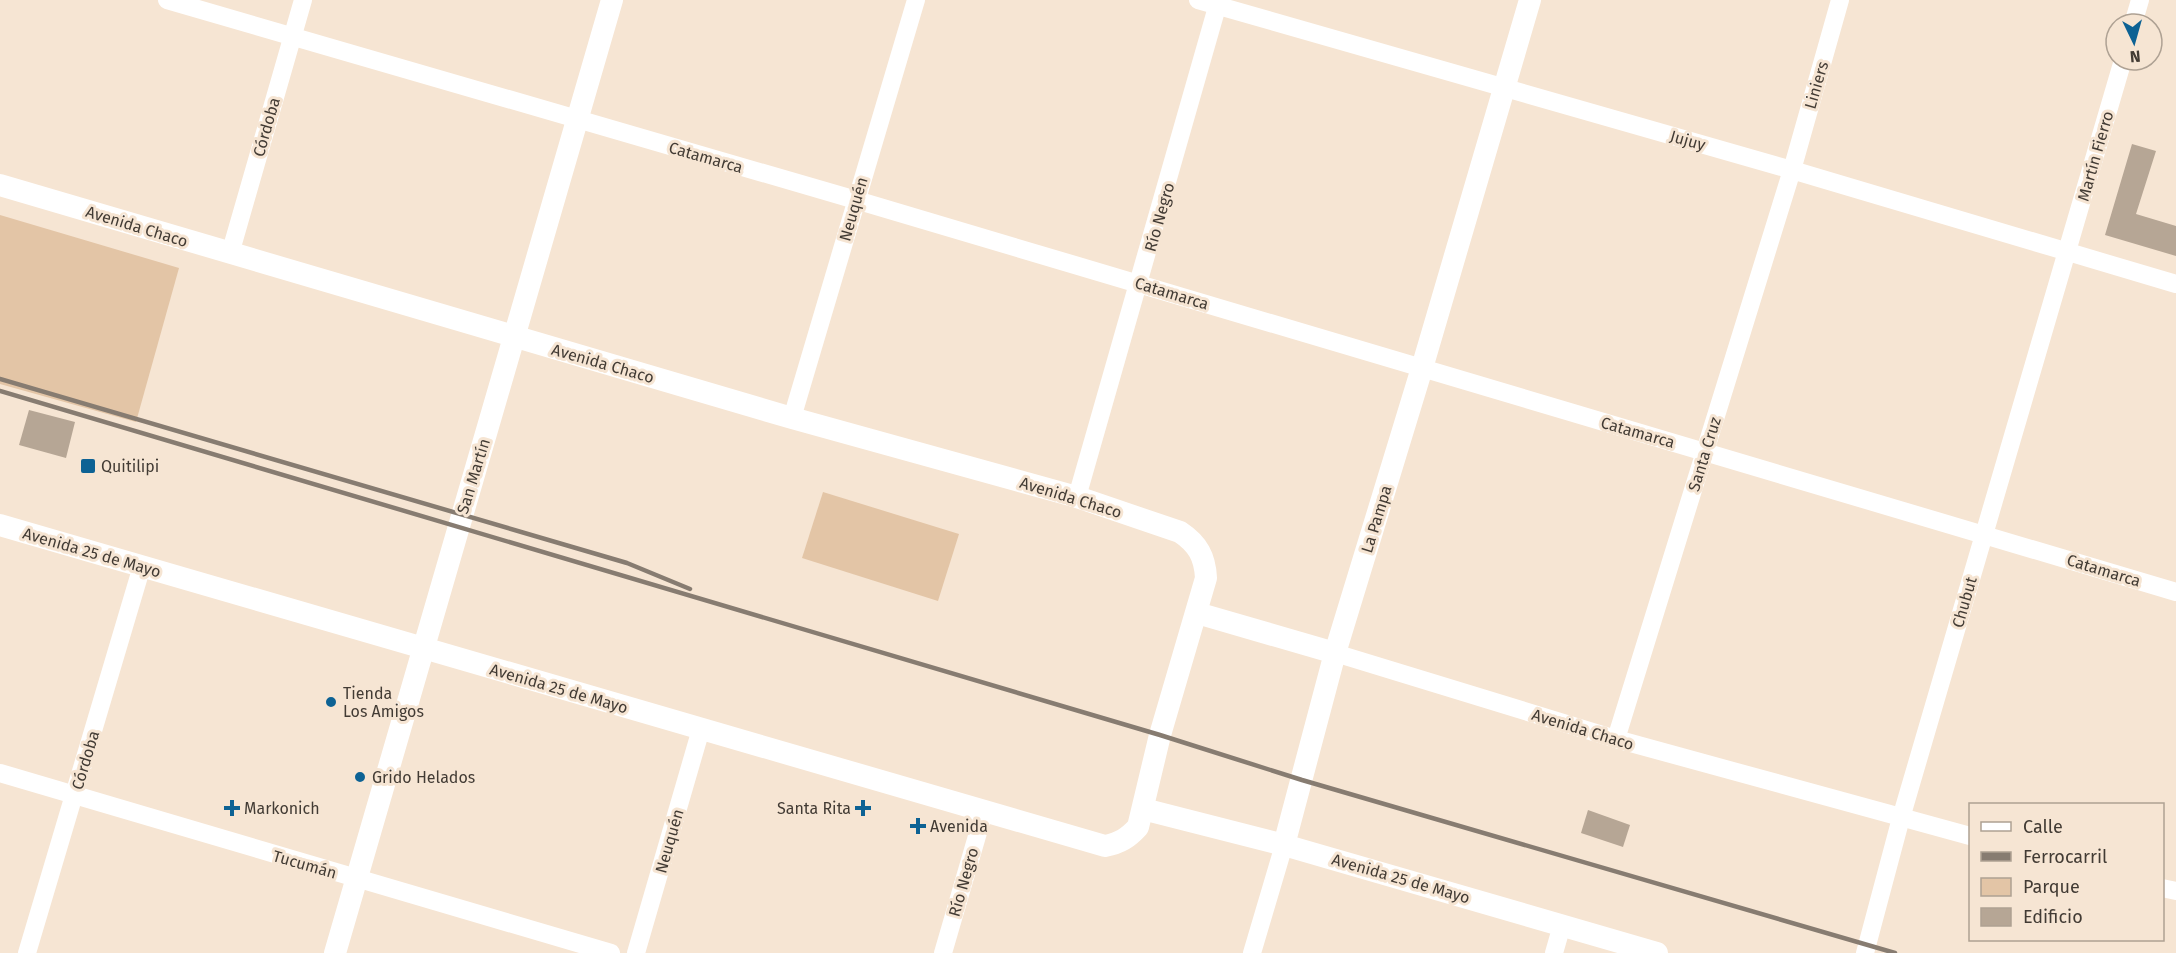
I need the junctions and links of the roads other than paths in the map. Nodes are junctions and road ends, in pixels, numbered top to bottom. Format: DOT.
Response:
graph roads {
  1 [pos="166,0"];
  2 [pos="303,0"];
  3 [pos="612,0"];
  4 [pos="916,0"];
  5 [pos="1198,0"];
  6 [pos="1530,0"];
  7 [pos="1840,0"];
  8 [pos="1218,3"];
  9 [pos="292,38"];
  10 [pos="2120,72"];
  11 [pos="1505,87"];
  12 [pos="577,120"];
  13 [pos="1792,170"];
  14 [pos="0,185"];
  15 [pos="856,200"];
  16 [pos="2067,252"];
  17 [pos="230,254"];
  18 [pos="1140,284"];
  19 [pos="2176,284"];
  20 [pos="515,338"];
  21 [pos="1422,368"];
  22 [pos="792,418"];
  23 [pos="1705,452"];
  24 [pos="1077,497"];
  25 [pos="0,525"];
  26 [pos="1984,533"];
  27 [pos="142,566"];
  28 [pos="2176,591"];
  29 [pos="1197,613"];
  30 [pos="424,648"];
  31 [pos="1335,653"];
  32 [pos="701,729"];
  33 [pos="1616,739"];
  34 [pos="0,773"];
  35 [pos="74,795"];
  36 [pos="1143,809"];
  37 [pos="984,812"];
  38 [pos="1901,818"];
  39 [pos="1969,836"];
  40 [pos="1284,845"];
  41 [pos="357,879"];
  42 [pos="1563,925"];
  43 [pos="27,953"];
  44 [pos="335,953"];
  45 [pos="611,953"];
  46 [pos="636,953"];
  47 [pos="943,953"];
  48 [pos="1252,953"];
  49 [pos="1554,953"];
  50 [pos="1657,953"];
  51 [pos="1866,953"];
  1 -- 9 [label="street, Catamarca"];
  2 -- 9 [label="street, Córdoba"];
  3 -- 12 [label="street, San Martín"];
  4 -- 15 [label="street, Neuquén"];
  5 -- 8 [label="street, Jujuy"];
  6 -- 11 [label="street, La Pampa"];
  7 -- 13 [label="street, Liniers"];
  8 -- 11 [label="street, Jujuy"];
  8 -- 18 [label="street, Río Negro"];
  9 -- 12 [label="street, Catamarca"];
  9 -- 17 [label="street, Córdoba"];
  10 -- 16 [label="street, Martín Fierro"];
  11 -- 13 [label="street, Jujuy"];
  11 -- 21 [label="street, La Pampa"];
  12 -- 15 [label="street, Catamarca"];
  12 -- 20 [label="street, San Martín"];
  13 -- 16 [label="street, Jujuy"];
  13 -- 23 [label="street, Santa Cruz"];
  14 -- 17 [label="street, Avenida Chaco"];
  15 -- 18 [label="street, Catamarca"];
  15 -- 22 [label="street, Neuquén"];
  16 -- 19 [label="street, Jujuy"];
  16 -- 26 [label="street, Chubut"];
  17 -- 20 [label="street, Avenida Chaco"];
  18 -- 21 [label="street, Catamarca"];
  18 -- 24 [label="street, Río Negro"];
  20 -- 22 [label="street, Avenida Chaco"];
  20 -- 30 [label="street, San Martín"];
  21 -- 23 [label="street, Catamarca"];
  21 -- 31 [label="street, La Pampa"];
  22 -- 24 [label="street, Avenida Chaco"];
  23 -- 26 [label="street, Catamarca"];
  23 -- 33 [label="street, Santa Cruz"];
  24 -- 29 [label="street, Avenida Chaco"];
  25 -- 27 [label="street, Avenida 25 de Mayo"];
  26 -- 28 [label="street, Catamarca"];
  26 -- 38 [label="street, Chubut"];
  27 -- 30 [label="street, Avenida 25 de Mayo"];
  27 -- 35 [label="street, Córdoba"];
  29 -- 31 [label="street, Avenida Chaco"];
  29 -- 36 [label="street"];
  30 -- 32 [label="street, Avenida 25 de Mayo"];
  30 -- 41 [label="street, San Martín"];
  31 -- 33 [label="street, Avenida Chaco"];
  31 -- 40 [label="street, La Pampa"];
  32 -- 37 [label="street, Avenida 25 de Mayo"];
  32 -- 46 [label="street, Neuquén"];
  33 -- 38 [label="street, Avenida Chaco"];
  34 -- 35 [label="street, Tucumán"];
  35 -- 41 [label="street, Tucumán"];
  35 -- 43 [label="street, Córdoba"];
  36 -- 37 [label="street, Avenida 25 de Mayo"];
  36 -- 40 [label="street, Avenida 25 de Mayo"];
  37 -- 47 [label="street, Río Negro"];
  38 -- 39 [label="street, Avenida Chaco"];
  38 -- 51 [label="street, Chubut"];
  40 -- 42 [label="street, Avenida 25 de Mayo"];
  40 -- 48 [label="street, La Pampa"];
  41 -- 44 [label="street, San Martín"];
  41 -- 45 [label="street, Tucumán"];
  42 -- 49 [label="street"];
  42 -- 50 [label="street, Avenida 25 de Mayo"];
}
